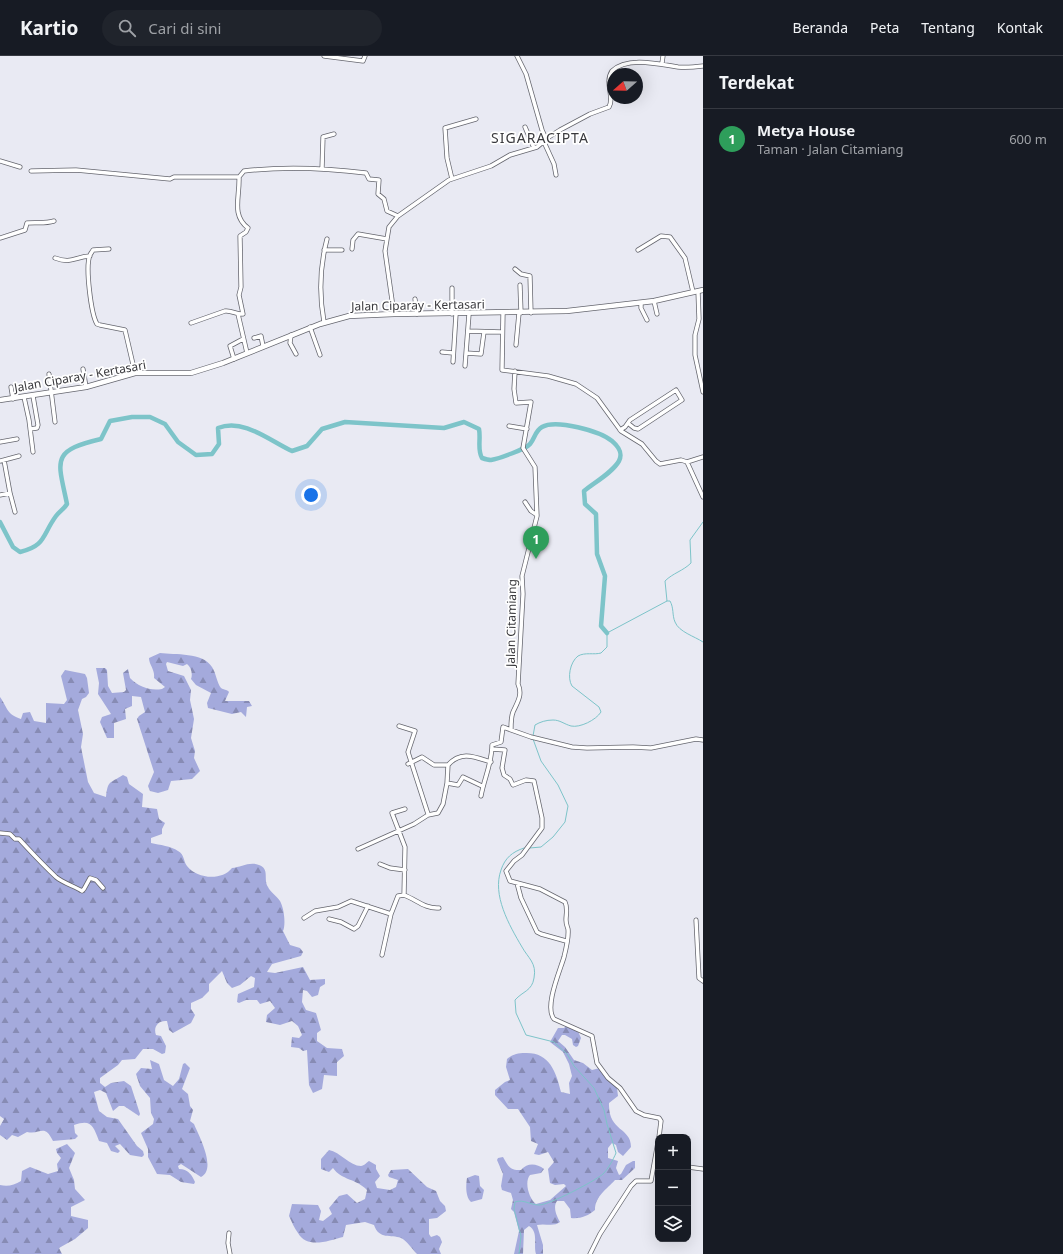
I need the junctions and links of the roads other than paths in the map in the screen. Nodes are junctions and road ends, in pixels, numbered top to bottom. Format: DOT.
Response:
graph roads {
  1 [pos="324,56"];
  2 [pos="365,56"];
  3 [pos="517,56"];
  4 [pos="663,56"];
  5 [pos="339,57"];
  6 [pos="637,58"];
  7 [pos="342,63"];
  8 [pos="662,63"];
  9 [pos="703,66"];
  10 [pos="476,119"];
  11 [pos="525,127"];
  12 [pos="334,134"];
  13 [pos="545,140"];
  14 [pos="534,148"];
  15 [pos="0,161"];
  16 [pos="20,167"];
  17 [pos="322,169"];
  18 [pos="31,171"];
  19 [pos="556,175"];
  20 [pos="239,177"];
  21 [pos="452,179"];
  22 [pos="398,216"];
  23 [pos="54,222"];
  24 [pos="0,238"];
  25 [pos="327,239"];
  26 [pos="387,239"];
  27 [pos="109,249"];
  28 [pos="352,249"];
  29 [pos="324,250"];
  30 [pos="342,250"];
  31 [pos="638,250"];
  32 [pos="90,256"];
  33 [pos="55,258"];
  34 [pos="89,267"];
  35 [pos="94,267"];
  36 [pos="515,269"];
  37 [pos="520,286"];
  38 [pos="452,288"];
  39 [pos="698,291"];
  40 [pos="415,299"];
  41 [pos="654,301"];
  42 [pos="641,303"];
  43 [pos="503,313"];
  44 [pos="520,313"];
  45 [pos="531,313"];
  46 [pos="238,314"];
  47 [pos="394,314"];
  48 [pos="417,314"];
  49 [pos="454,314"];
  50 [pos="469,314"];
  51 [pos="657,314"];
  52 [pos="647,320"];
  53 [pos="324,322"];
  54 [pos="191,323"];
  55 [pos="310,327"];
  56 [pos="468,331"];
  57 [pos="484,332"];
  58 [pos="502,332"];
  59 [pos="291,335"];
  60 [pos="254,338"];
  61 [pos="244,339"];
  62 [pos="516,345"];
  63 [pos="263,346"];
  64 [pos="442,352"];
  65 [pos="247,353"];
  66 [pos="453,353"];
  67 [pos="466,353"];
  68 [pos="296,354"];
  69 [pos="320,355"];
  70 [pos="234,358"];
  71 [pos="453,362"];
  72 [pos="465,366"];
  73 [pos="83,369"];
  74 [pos="515,371"];
  75 [pos="49,374"];
  76 [pos="135,374"];
  77 [pos="11,387"];
  78 [pos="86,387"];
  79 [pos="703,392"];
  80 [pos="52,393"];
  81 [pos="0,396"];
  82 [pos="33,396"];
  83 [pos="24,397"];
  84 [pos="13,399"];
  85 [pos="0,400"];
  86 [pos="55,422"];
  87 [pos="629,424"];
  88 [pos="509,426"];
  89 [pos="526,428"];
  90 [pos="30,429"];
  91 [pos="620,430"];
  92 [pos="17,438"];
  93 [pos="0,442"];
  94 [pos="33,452"];
  95 [pos="19,456"];
  96 [pos="703,457"];
  97 [pos="2,461"];
  98 [pos="687,462"];
  99 [pos="10,493"];
  100 [pos="0,495"];
  101 [pos="703,497"];
  102 [pos="525,502"];
  103 [pos="15,512"];
  104 [pos="537,515"];
  105 [pos="399,726"];
  106 [pos="511,729"];
  107 [pos="703,740"];
  108 [pos="492,749"];
  109 [pos="491,762"];
  110 [pos="410,763"];
  111 [pos="448,764"];
  112 [pos="447,783"];
  113 [pos="482,786"];
  114 [pos="481,796"];
  115 [pos="405,809"];
  116 [pos="428,814"];
  117 [pos="398,831"];
  118 [pos="0,833"];
  119 [pos="358,849"];
  120 [pos="380,864"];
  121 [pos="405,870"];
  122 [pos="517,883"];
  123 [pos="103,888"];
  124 [pos="404,895"];
  125 [pos="368,906"];
  126 [pos="439,908"];
  127 [pos="392,914"];
  128 [pos="304,918"];
  129 [pos="329,919"];
  130 [pos="696,920"];
  131 [pos="566,941"];
  132 [pos="382,955"];
  133 [pos="703,981"];
  134 [pos="659,1134"];
  135 [pos="655,1167"];
  136 [pos="691,1167"];
  137 [pos="703,1169"];
  138 [pos="229,1233"];
  139 [pos="230,1254"];
  140 [pos="590,1254"];
  1 -- 5 [label="street"];
  2 -- 5 [label="street"];
  3 -- 13 [label="street"];
  4 -- 8 [label="street"];
  5 -- 7 [label="street"];
  6 -- 8 [label="street"];
  6 -- 13 [label="street"];
  8 -- 9 [label="street"];
  10 -- 21 [label="street"];
  11 -- 14 [label="street"];
  12 -- 17 [label="street"];
  13 -- 14 [label="street"];
  13 -- 19 [label="street"];
  14 -- 21 [label="street"];
  15 -- 16 [label="street"];
  17 -- 20 [label="street"];
  17 -- 22 [label="street"];
  18 -- 20 [label="street"];
  20 -- 46 [label="street"];
  21 -- 22 [label="street"];
  22 -- 26 [label="street"];
  23 -- 24 [label="street"];
  25 -- 29 [label="street"];
  26 -- 28 [label="street"];
  26 -- 47 [label="street"];
  27 -- 32 [label="street"];
  29 -- 30 [label="street"];
  29 -- 53 [label="street"];
  31 -- 39 [label="street"];
  32 -- 33 [label="street"];
  32 -- 34 [label="street"];
  34 -- 35 [label="street"];
  34 -- 76 [label="street"];
  36 -- 45 [label="street"];
  37 -- 44 [label="street"];
  38 -- 49 [label="street"];
  39 -- 41 [label="main road, Jalan Ciparay - Kertasari"];
  39 -- 79 [label="street"];
  40 -- 48 [label="street"];
  41 -- 42 [label="main road, Jalan Ciparay - Kertasari"];
  41 -- 51 [label="street"];
  42 -- 45 [label="main road, Jalan Ciparay - Kertasari"];
  42 -- 52 [label="street"];
  43 -- 44 [label="main road, Jalan Ciparay - Kertasari"];
  43 -- 50 [label="main road, Jalan Ciparay - Kertasari"];
  43 -- 58 [label="street"];
  44 -- 45 [label="main road, Jalan Ciparay - Kertasari"];
  44 -- 62 [label="street"];
  46 -- 54 [label="street"];
  46 -- 61 [label="street"];
  47 -- 48 [label="main road, Jalan Ciparay - Kertasari"];
  47 -- 53 [label="main road, Jalan Ciparay - Kertasari"];
  48 -- 49 [label="main road, Jalan Ciparay - Kertasari"];
  49 -- 50 [label="main road, Jalan Ciparay - Kertasari"];
  49 -- 66 [label="street"];
  50 -- 56 [label="street"];
  53 -- 55 [label="main road, Jalan Ciparay - Kertasari"];
  55 -- 59 [label="main road, Jalan Ciparay - Kertasari"];
  55 -- 69 [label="street"];
  56 -- 57 [label="street"];
  56 -- 67 [label="street"];
  57 -- 58 [label="street"];
  57 -- 67 [label="street"];
  58 -- 74 [label="street"];
  59 -- 63 [label="main road, Jalan Ciparay - Kertasari"];
  59 -- 68 [label="street"];
  60 -- 63 [label="street"];
  61 -- 65 [label="street"];
  61 -- 70 [label="street"];
  63 -- 65 [label="main road, Jalan Ciparay - Kertasari"];
  64 -- 66 [label="street"];
  65 -- 70 [label="main road, Jalan Ciparay - Kertasari"];
  66 -- 71 [label="street"];
  67 -- 72 [label="street"];
  70 -- 76 [label="main road, Jalan Ciparay - Kertasari"];
  73 -- 78 [label="street"];
  74 -- 89 [label="street"];
  74 -- 91 [label="street"];
  75 -- 80 [label="street"];
  76 -- 78 [label="main road, Jalan Ciparay - Kertasari"];
  77 -- 84 [label="street"];
  78 -- 80 [label="main road, Jalan Ciparay - Kertasari"];
  80 -- 82 [label="main road, Jalan Ciparay - Kertasari"];
  80 -- 86 [label="street"];
  81 -- 85 [label="street"];
  82 -- 83 [label="main road, Jalan Ciparay - Kertasari"];
  82 -- 90 [label="street"];
  83 -- 84 [label="main road, Jalan Ciparay - Kertasari"];
  83 -- 90 [label="street"];
  84 -- 85 [label="main road, Jalan Ciparay - Kertasari"];
  87 -- 87 [label="street"];
  87 -- 91 [label="street"];
  88 -- 89 [label="street"];
  89 -- 104 [label="street, Jalan Citamiang"];
  90 -- 94 [label="street"];
  91 -- 98 [label="street"];
  92 -- 93 [label="street"];
  95 -- 97 [label="street"];
  96 -- 98 [label="street"];
  97 -- 99 [label="street"];
  98 -- 101 [label="street"];
  99 -- 100 [label="street"];
  99 -- 103 [label="street"];
  102 -- 104 [label="street"];
  104 -- 106 [label="street, Jalan Citamiang"];
  105 -- 110 [label="street"];
  106 -- 107 [label="street"];
  106 -- 108 [label="street"];
  108 -- 109 [label="street"];
  108 -- 122 [label="street"];
  109 -- 111 [label="street"];
  109 -- 113 [label="street"];
  110 -- 111 [label="street"];
  110 -- 116 [label="street"];
  111 -- 112 [label="street"];
  112 -- 113 [label="street"];
  112 -- 116 [label="street"];
  113 -- 114 [label="street"];
  115 -- 117 [label="street"];
  116 -- 117 [label="street"];
  117 -- 119 [label="street"];
  117 -- 121 [label="street"];
  118 -- 123 [label="street"];
  120 -- 121 [label="street"];
  121 -- 124 [label="street"];
  122 -- 131 [label="street"];
  122 -- 131 [label="street"];
  124 -- 126 [label="street"];
  124 -- 127 [label="street"];
  125 -- 127 [label="street"];
  125 -- 128 [label="street"];
  125 -- 129 [label="street"];
  127 -- 132 [label="street"];
  130 -- 133 [label="street"];
  131 -- 134 [label="street"];
  135 -- 140 [label="street"];
  136 -- 137 [label="street"];
  138 -- 139 [label="street"];
}
